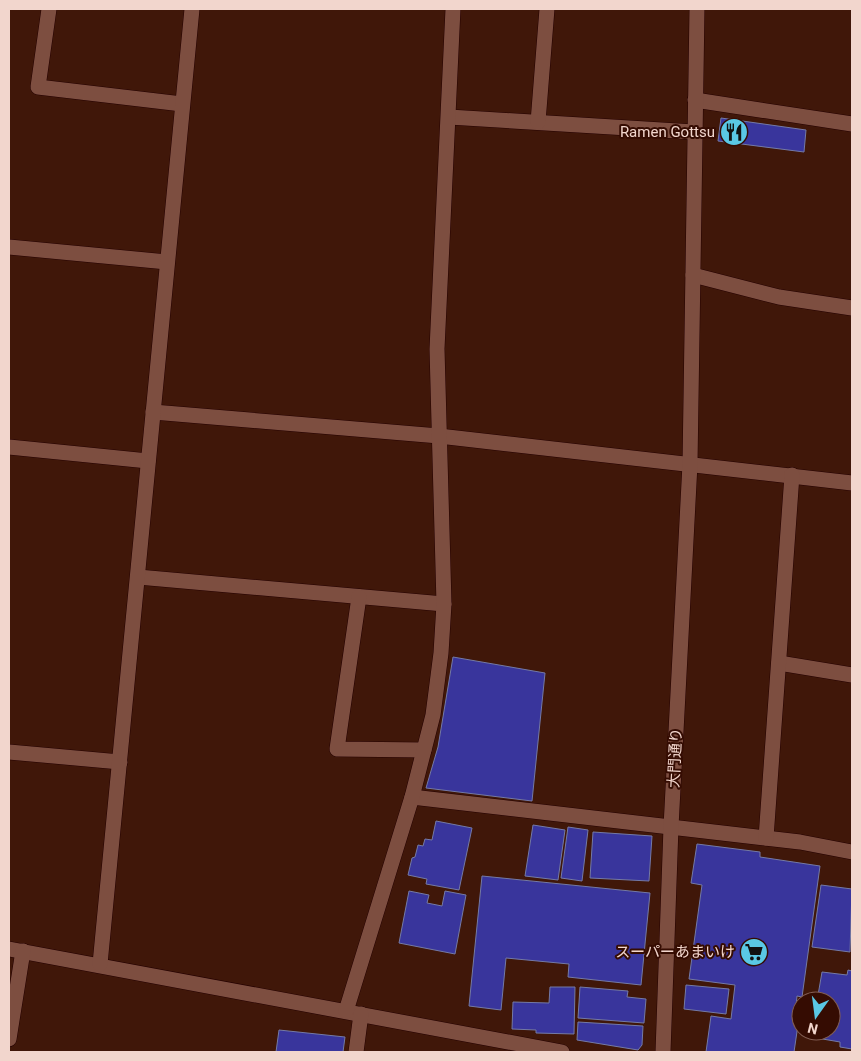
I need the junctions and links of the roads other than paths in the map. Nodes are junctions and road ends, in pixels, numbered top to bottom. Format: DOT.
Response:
graph roads {
  1 [pos="49,9"];
  2 [pos="192,9"];
  3 [pos="453,9"];
  4 [pos="547,9"];
  5 [pos="697,9"];
  6 [pos="695,100"];
  7 [pos="182,104"];
  8 [pos="448,117"];
  9 [pos="538,122"];
  10 [pos="852,124"];
  11 [pos="694,132"];
  12 [pos="9,247"];
  13 [pos="167,262"];
  14 [pos="693,276"];
  15 [pos="852,308"];
  16 [pos="153,412"];
  17 [pos="439,436"];
  18 [pos="9,447"];
  19 [pos="148,461"];
  20 [pos="690,464"];
  21 [pos="792,475"];
  22 [pos="852,483"];
  23 [pos="138,577"];
  24 [pos="359,597"];
  25 [pos="444,604"];
  26 [pos="779,663"];
  27 [pos="852,675"];
  28 [pos="424,750"];
  29 [pos="9,752"];
  30 [pos="120,762"];
  31 [pos="412,797"];
  32 [pos="671,827"];
  33 [pos="766,838"];
  34 [pos="852,852"];
  35 [pos="16,950"];
  36 [pos="100,964"];
  37 [pos="353,1013"];
  38 [pos="9,1039"];
  39 [pos="356,1052"];
  40 [pos="562,1052"];
  41 [pos="663,1052"];
  1 -- 7 [label="street"];
  2 -- 7 [label="street"];
  3 -- 8 [label="street"];
  4 -- 9 [label="street"];
  5 -- 6 [label="street, 大門通り"];
  6 -- 10 [label="street"];
  6 -- 11 [label="street, 大門通り"];
  7 -- 13 [label="street"];
  8 -- 9 [label="street"];
  8 -- 17 [label="street"];
  9 -- 11 [label="street"];
  11 -- 14 [label="street, 大門通り"];
  12 -- 13 [label="street"];
  13 -- 16 [label="street"];
  14 -- 15 [label="street"];
  14 -- 20 [label="street, 大門通り"];
  16 -- 17 [label="street"];
  16 -- 19 [label="street"];
  17 -- 20 [label="street"];
  17 -- 25 [label="street"];
  18 -- 19 [label="street"];
  19 -- 23 [label="street"];
  20 -- 21 [label="street"];
  20 -- 32 [label="street, 大門通り"];
  21 -- 22 [label="street"];
  21 -- 26 [label="street"];
  23 -- 24 [label="street"];
  23 -- 30 [label="street"];
  24 -- 25 [label="street"];
  24 -- 28 [label="street"];
  25 -- 28 [label="street"];
  26 -- 27 [label="street"];
  26 -- 33 [label="street"];
  28 -- 31 [label="street"];
  29 -- 30 [label="street"];
  30 -- 36 [label="street"];
  31 -- 32 [label="street"];
  31 -- 37 [label="street"];
  32 -- 33 [label="street"];
  32 -- 41 [label="street, 大門通り"];
  33 -- 34 [label="street"];
  35 -- 36 [label="street"];
  35 -- 38 [label="street"];
  36 -- 37 [label="street"];
  37 -- 39 [label="street"];
  37 -- 40 [label="street"];
}
